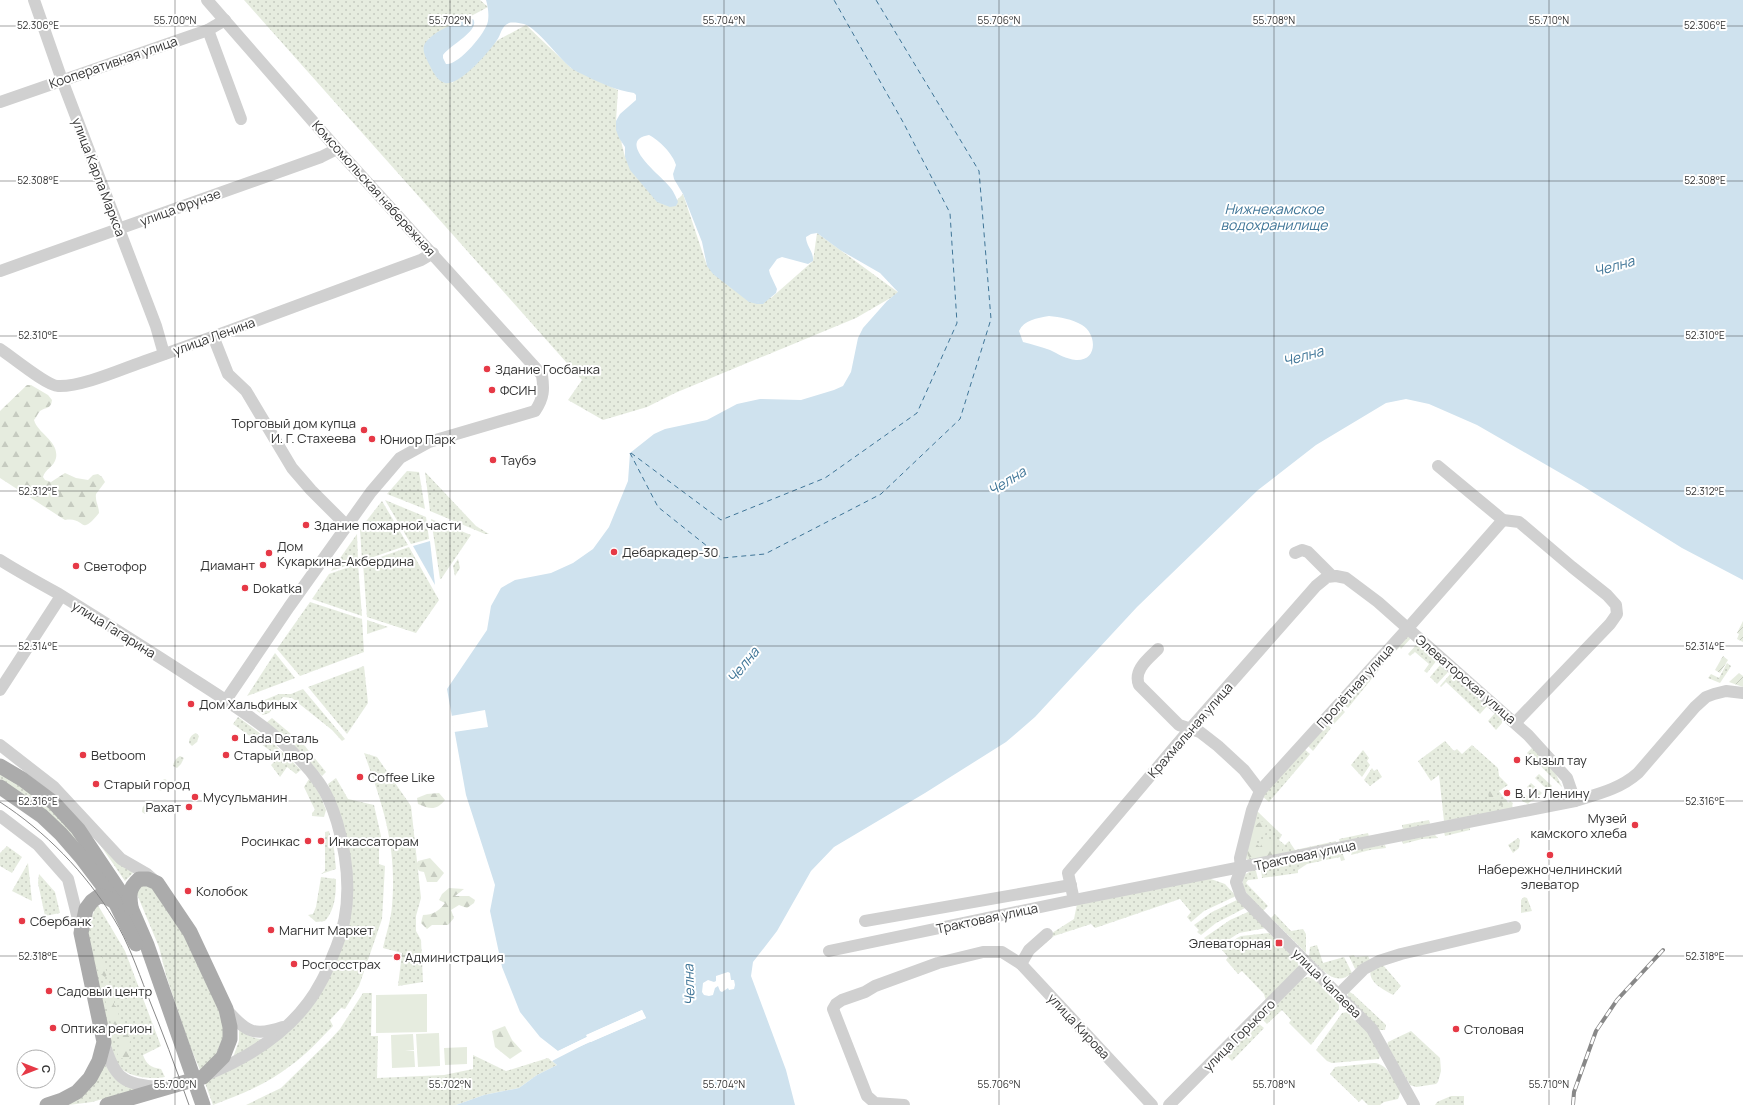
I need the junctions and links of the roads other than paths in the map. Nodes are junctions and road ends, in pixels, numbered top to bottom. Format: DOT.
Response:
graph roads {
  1 [pos="34,0"];
  2 [pos="207,0"];
  3 [pos="225,20"];
  4 [pos="208,30"];
  5 [pos="62,80"];
  6 [pos="0,102"];
  7 [pos="241,119"];
  8 [pos="337,148"];
  9 [pos="119,229"];
  10 [pos="433,253"];
  11 [pos="0,271"];
  12 [pos="213,336"];
  13 [pos="0,349"];
  14 [pos="164,354"];
  15 [pos="1438,466"];
  16 [pos="1503,520"];
  17 [pos="347,526"];
  18 [pos="1295,553"];
  19 [pos="0,560"];
  20 [pos="1334,576"];
  21 [pos="61,596"];
  22 [pos="1408,628"];
  23 [pos="1158,649"];
  24 [pos="0,690"];
  25 [pos="1743,693"];
  26 [pos="226,700"];
  27 [pos="1515,723"];
  28 [pos="1190,729"];
  29 [pos="0,745"];
  30 [pos="0,766"];
  31 [pos="0,788"];
  32 [pos="1260,791"];
  33 [pos="1575,801"];
  34 [pos="75,808"];
  35 [pos="0,816"];
  36 [pos="1241,868"];
  37 [pos="114,880"];
  38 [pos="158,883"];
  39 [pos="1071,885"];
  40 [pos="72,895"];
  41 [pos="1074,900"];
  42 [pos="92,901"];
  43 [pos="115,902"];
  44 [pos="131,908"];
  45 [pos="865,921"];
  46 [pos="1515,928"];
  47 [pos="81,933"];
  48 [pos="1047,934"];
  49 [pos="829,951"];
  50 [pos="1020,964"];
  51 [pos="1308,965"];
  52 [pos="1338,995"];
  53 [pos="226,1009"];
  54 [pos="288,1026"];
  55 [pos="104,1042"];
  56 [pos="179,1051"];
  57 [pos="203,1077"];
  58 [pos="167,1088"];
  59 [pos="47,1105"];
  60 [pos="108,1105"];
  61 [pos="193,1105"];
  62 [pos="203,1105"];
  63 [pos="904,1105"];
  64 [pos="1152,1105"];
  65 [pos="1169,1105"];
  66 [pos="1414,1105"];
  1 -- 5 [label="street, улица Карла Маркса"];
  2 -- 3 [label="street, Комсомольская набережная"];
  3 -- 4 [label="street, Кооперативная улица"];
  3 -- 8 [label="street, Комсомольская набережная"];
  4 -- 5 [label="street, Кооперативная улица"];
  4 -- 7 [label="street"];
  5 -- 6 [label="street, Кооперативная улица"];
  5 -- 9 [label="street, улица Карла Маркса"];
  8 -- 9 [label="street, улица Фрунзе"];
  8 -- 10 [label="street, Комсомольская набережная"];
  9 -- 11 [label="street, улица Фрунзе"];
  9 -- 14 [label="street, улица Карла Маркса"];
  10 -- 12 [label="street, улица Ленина"];
  10 -- 17 [label="street, Комсомольская набережная"];
  12 -- 14 [label="street, улица Ленина"];
  12 -- 17 [label="street"];
  13 -- 14 [label="street, улица Ленина"];
  15 -- 16 [label="street"];
  16 -- 22 [label="street, Пролётная улица"];
  16 -- 27 [label="street"];
  17 -- 26 [label="street"];
  18 -- 20 [label="street"];
  19 -- 21 [label="street, улица Гагарина"];
  20 -- 22 [label="street, Элеваторская улица"];
  20 -- 28 [label="street, Крахмальная улица"];
  21 -- 24 [label="street"];
  21 -- 26 [label="street, улица Гагарина"];
  22 -- 27 [label="street, Элеваторская улица"];
  22 -- 32 [label="street, Пролётная улица"];
  23 -- 28 [label="street"];
  25 -- 33 [label="street, Трактовая улица"];
  26 -- 54 [label="street, улица Гагарина"];
  27 -- 33 [label="street, Элеваторская улица"];
  28 -- 32 [label="street"];
  28 -- 39 [label="street, Крахмальная улица"];
  29 -- 34 [label="street"];
  30 -- 37 [label="main road"];
  31 -- 43 [label="main road"];
  32 -- 36 [label="street, Пролётная улица"];
  33 -- 36 [label="street, Трактовая улица"];
  34 -- 37 [label="street"];
  34 -- 38 [label="street"];
  35 -- 40 [label="street"];
  36 -- 41 [label="street, Трактовая улица"];
  36 -- 51 [label="street, улица Чапаева"];
  37 -- 44 [label="main road"];
  38 -- 44 [label="main road"];
  38 -- 53 [label="main road"];
  39 -- 41 [label="street, Крахмальная улица"];
  39 -- 45 [label="street"];
  40 -- 42 [label="street"];
  40 -- 47 [label="street"];
  41 -- 49 [label="street, Трактовая улица"];
  42 -- 43 [label="main road"];
  42 -- 47 [label="main road"];
  43 -- 56 [label="main road"];
  44 -- 56 [label="main road"];
  46 -- 52 [label="street"];
  47 -- 55 [label="main road"];
  48 -- 50 [label="street"];
  50 -- 63 [label="street, улица Кирова"];
  50 -- 64 [label="street, улица Кирова"];
  51 -- 52 [label="street, улица Чапаева"];
  51 -- 65 [label="street, улица Горького"];
  52 -- 66 [label="street, улица Чапаева"];
  53 -- 54 [label="street"];
  53 -- 57 [label="main road"];
  54 -- 57 [label="street, улица Гагарина"];
  55 -- 58 [label="street"];
  55 -- 59 [label="main road"];
  56 -- 61 [label="main road"];
  56 -- 62 [label="main road"];
  57 -- 58 [label="main road"];
  58 -- 60 [label="main road"];
}
